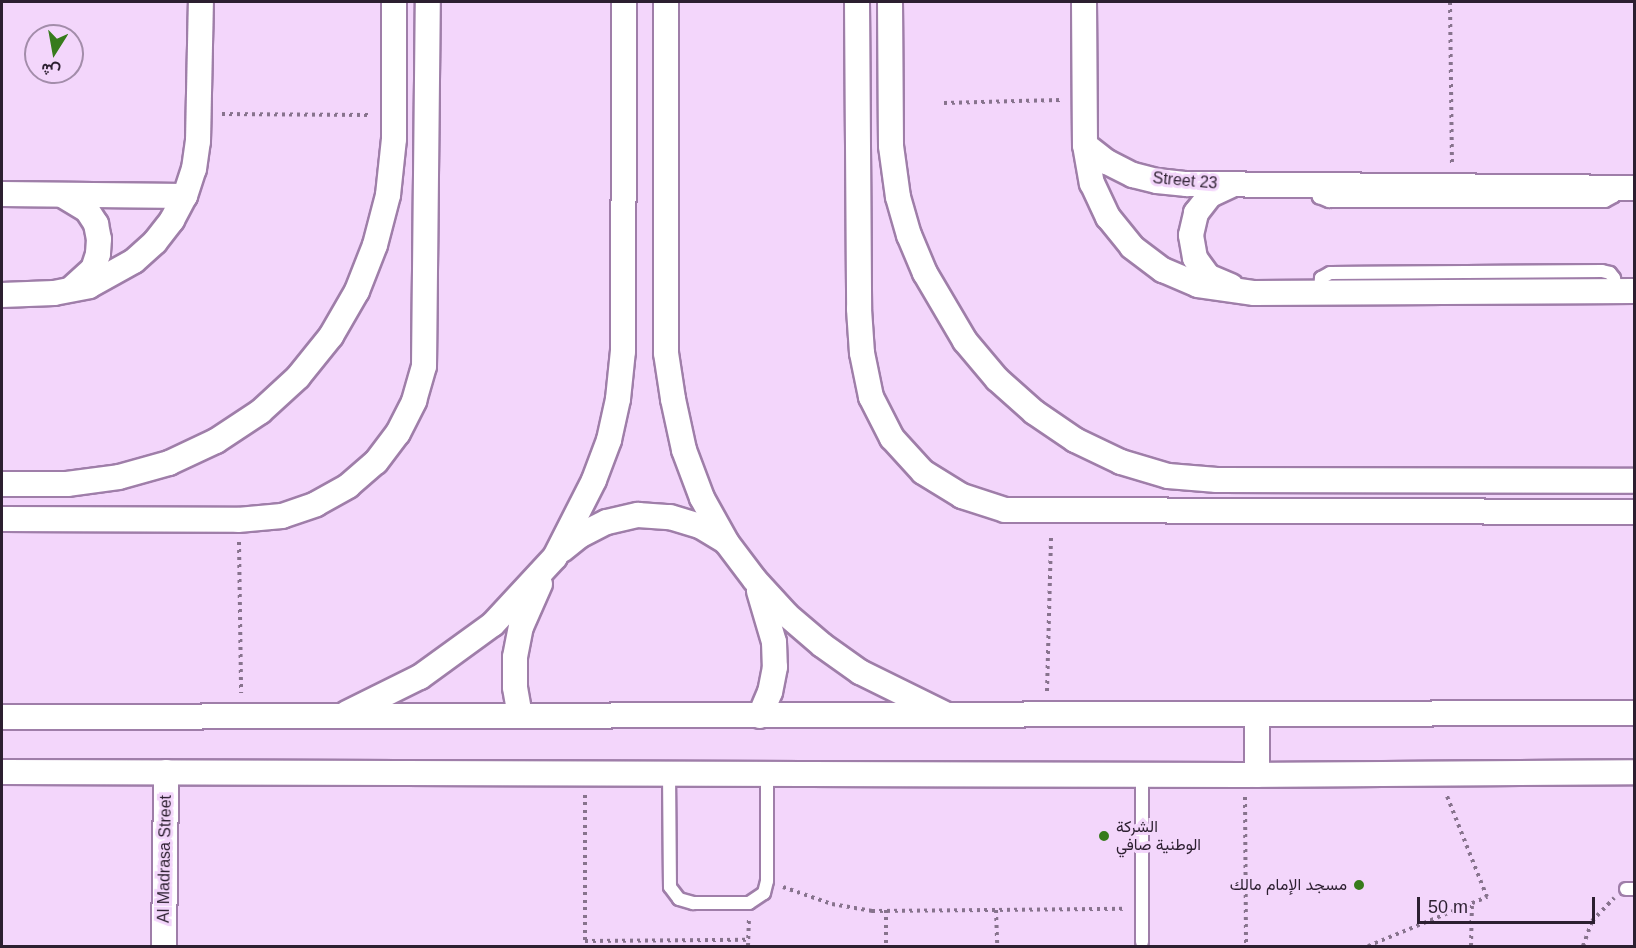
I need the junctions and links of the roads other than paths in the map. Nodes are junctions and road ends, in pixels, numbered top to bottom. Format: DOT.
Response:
graph roads {
  1 [pos="201,2"];
  2 [pos="394,2"];
  3 [pos="428,2"];
  4 [pos="624,2"];
  5 [pos="666,2"];
  6 [pos="857,2"];
  7 [pos="890,2"];
  8 [pos="1084,2"];
  9 [pos="1085,146"];
  10 [pos="1231,185"];
  11 [pos="1316,186"];
  12 [pos="1625,188"];
  13 [pos="2,194"];
  14 [pos="60,195"];
  15 [pos="185,196"];
  16 [pos="1625,291"];
  17 [pos="54,293"];
  18 [pos="1254,293"];
  19 [pos="2,295"];
  20 [pos="1635,481"];
  21 [pos="1452,482"];
  22 [pos="2,484"];
  23 [pos="1454,512"];
  24 [pos="1635,512"];
  25 [pos="2,519"];
  26 [pos="727,543"];
  27 [pos="555,557"];
  28 [pos="755,580"];
  29 [pos="1635,713"];
  30 [pos="520,716"];
  31 [pos="760,716"];
  32 [pos="950,716"];
  33 [pos="1257,716"];
  34 [pos="2,717"];
  35 [pos="338,717"];
  36 [pos="2,772"];
  37 [pos="166,772"];
  38 [pos="1635,772"];
  39 [pos="669,773"];
  40 [pos="767,774"];
  41 [pos="1142,775"];
  42 [pos="1251,775"];
  43 [pos="1142,942"];
  44 [pos="164,946"];
  1 -- 15 [label="street"];
  2 -- 22 [label="street"];
  3 -- 25 [label="street"];
  4 -- 27 [label="street"];
  5 -- 26 [label="street"];
  6 -- 23 [label="street"];
  7 -- 21 [label="street"];
  8 -- 9 [label="street"];
  9 -- 10 [label="street, Street 23"];
  9 -- 18 [label="street"];
  10 -- 11 [label="street, Street 23"];
  10 -- 18 [label="street"];
  11 -- 12 [label="street, Street 23"];
  11 -- 12 [label="lane"];
  13 -- 14 [label="street"];
  14 -- 15 [label="street"];
  14 -- 17 [label="street"];
  15 -- 17 [label="street"];
  16 -- 18 [label="street"];
  17 -- 19 [label="street"];
  20 -- 21 [label="street"];
  21 -- 23 [label="street"];
  23 -- 24 [label="street"];
  26 -- 27 [label="street"];
  26 -- 28 [label="street"];
  27 -- 30 [label="street"];
  27 -- 35 [label="street"];
  28 -- 31 [label="street"];
  28 -- 32 [label="street"];
  29 -- 33 [label="street"];
  30 -- 31 [label="street"];
  30 -- 35 [label="street"];
  31 -- 32 [label="street"];
  32 -- 33 [label="street"];
  33 -- 42 [label="street"];
  34 -- 35 [label="street"];
  36 -- 37 [label="street"];
  37 -- 39 [label="street"];
  37 -- 44 [label="street, Al Madrasa Street"];
  38 -- 42 [label="street"];
  39 -- 40 [label="street"];
  39 -- 40 [label="lane"];
  40 -- 41 [label="street"];
  41 -- 42 [label="street"];
  41 -- 43 [label="lane"];
}
